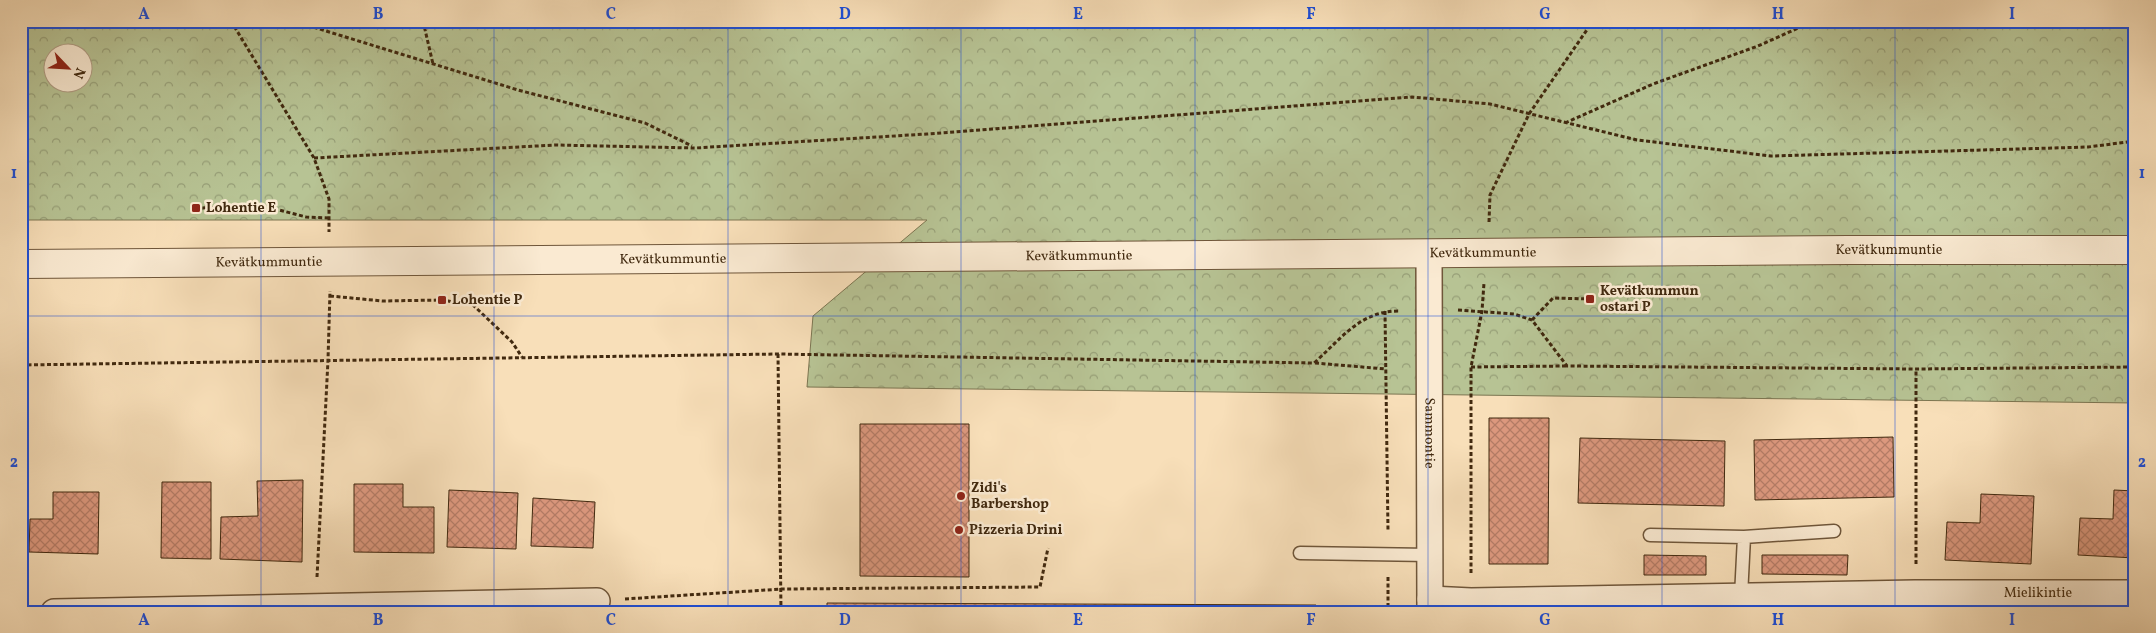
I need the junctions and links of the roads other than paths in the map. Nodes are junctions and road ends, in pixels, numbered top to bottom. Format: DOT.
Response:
graph roads {
  1 [pos="2135,250"];
  2 [pos="1429,253"];
  3 [pos="21,264"];
  4 [pos="1834,531"];
  5 [pos="1650,536"];
  6 [pos="1744,537"];
  7 [pos="1300,553"];
  8 [pos="1430,556"];
  9 [pos="2135,593"];
  10 [pos="597,601"];
  11 [pos="1750,601"];
  12 [pos="1430,605"];
  13 [pos="315,610"];
  14 [pos="54,612"];
  1 -- 2 [label="street, Kevätkummuntie"];
  2 -- 3 [label="street, Kevätkummuntie"];
  2 -- 8 [label="street, Sammontie"];
  4 -- 6 [label="lane"];
  5 -- 6 [label="lane"];
  6 -- 11 [label="lane"];
  7 -- 8 [label="lane"];
  8 -- 12 [label="street, Sammontie"];
  9 -- 11 [label="street, Mielikintie"];
  10 -- 13 [label="street"];
  11 -- 12 [label="street, Mielikintie"];
  13 -- 14 [label="street"];
}
